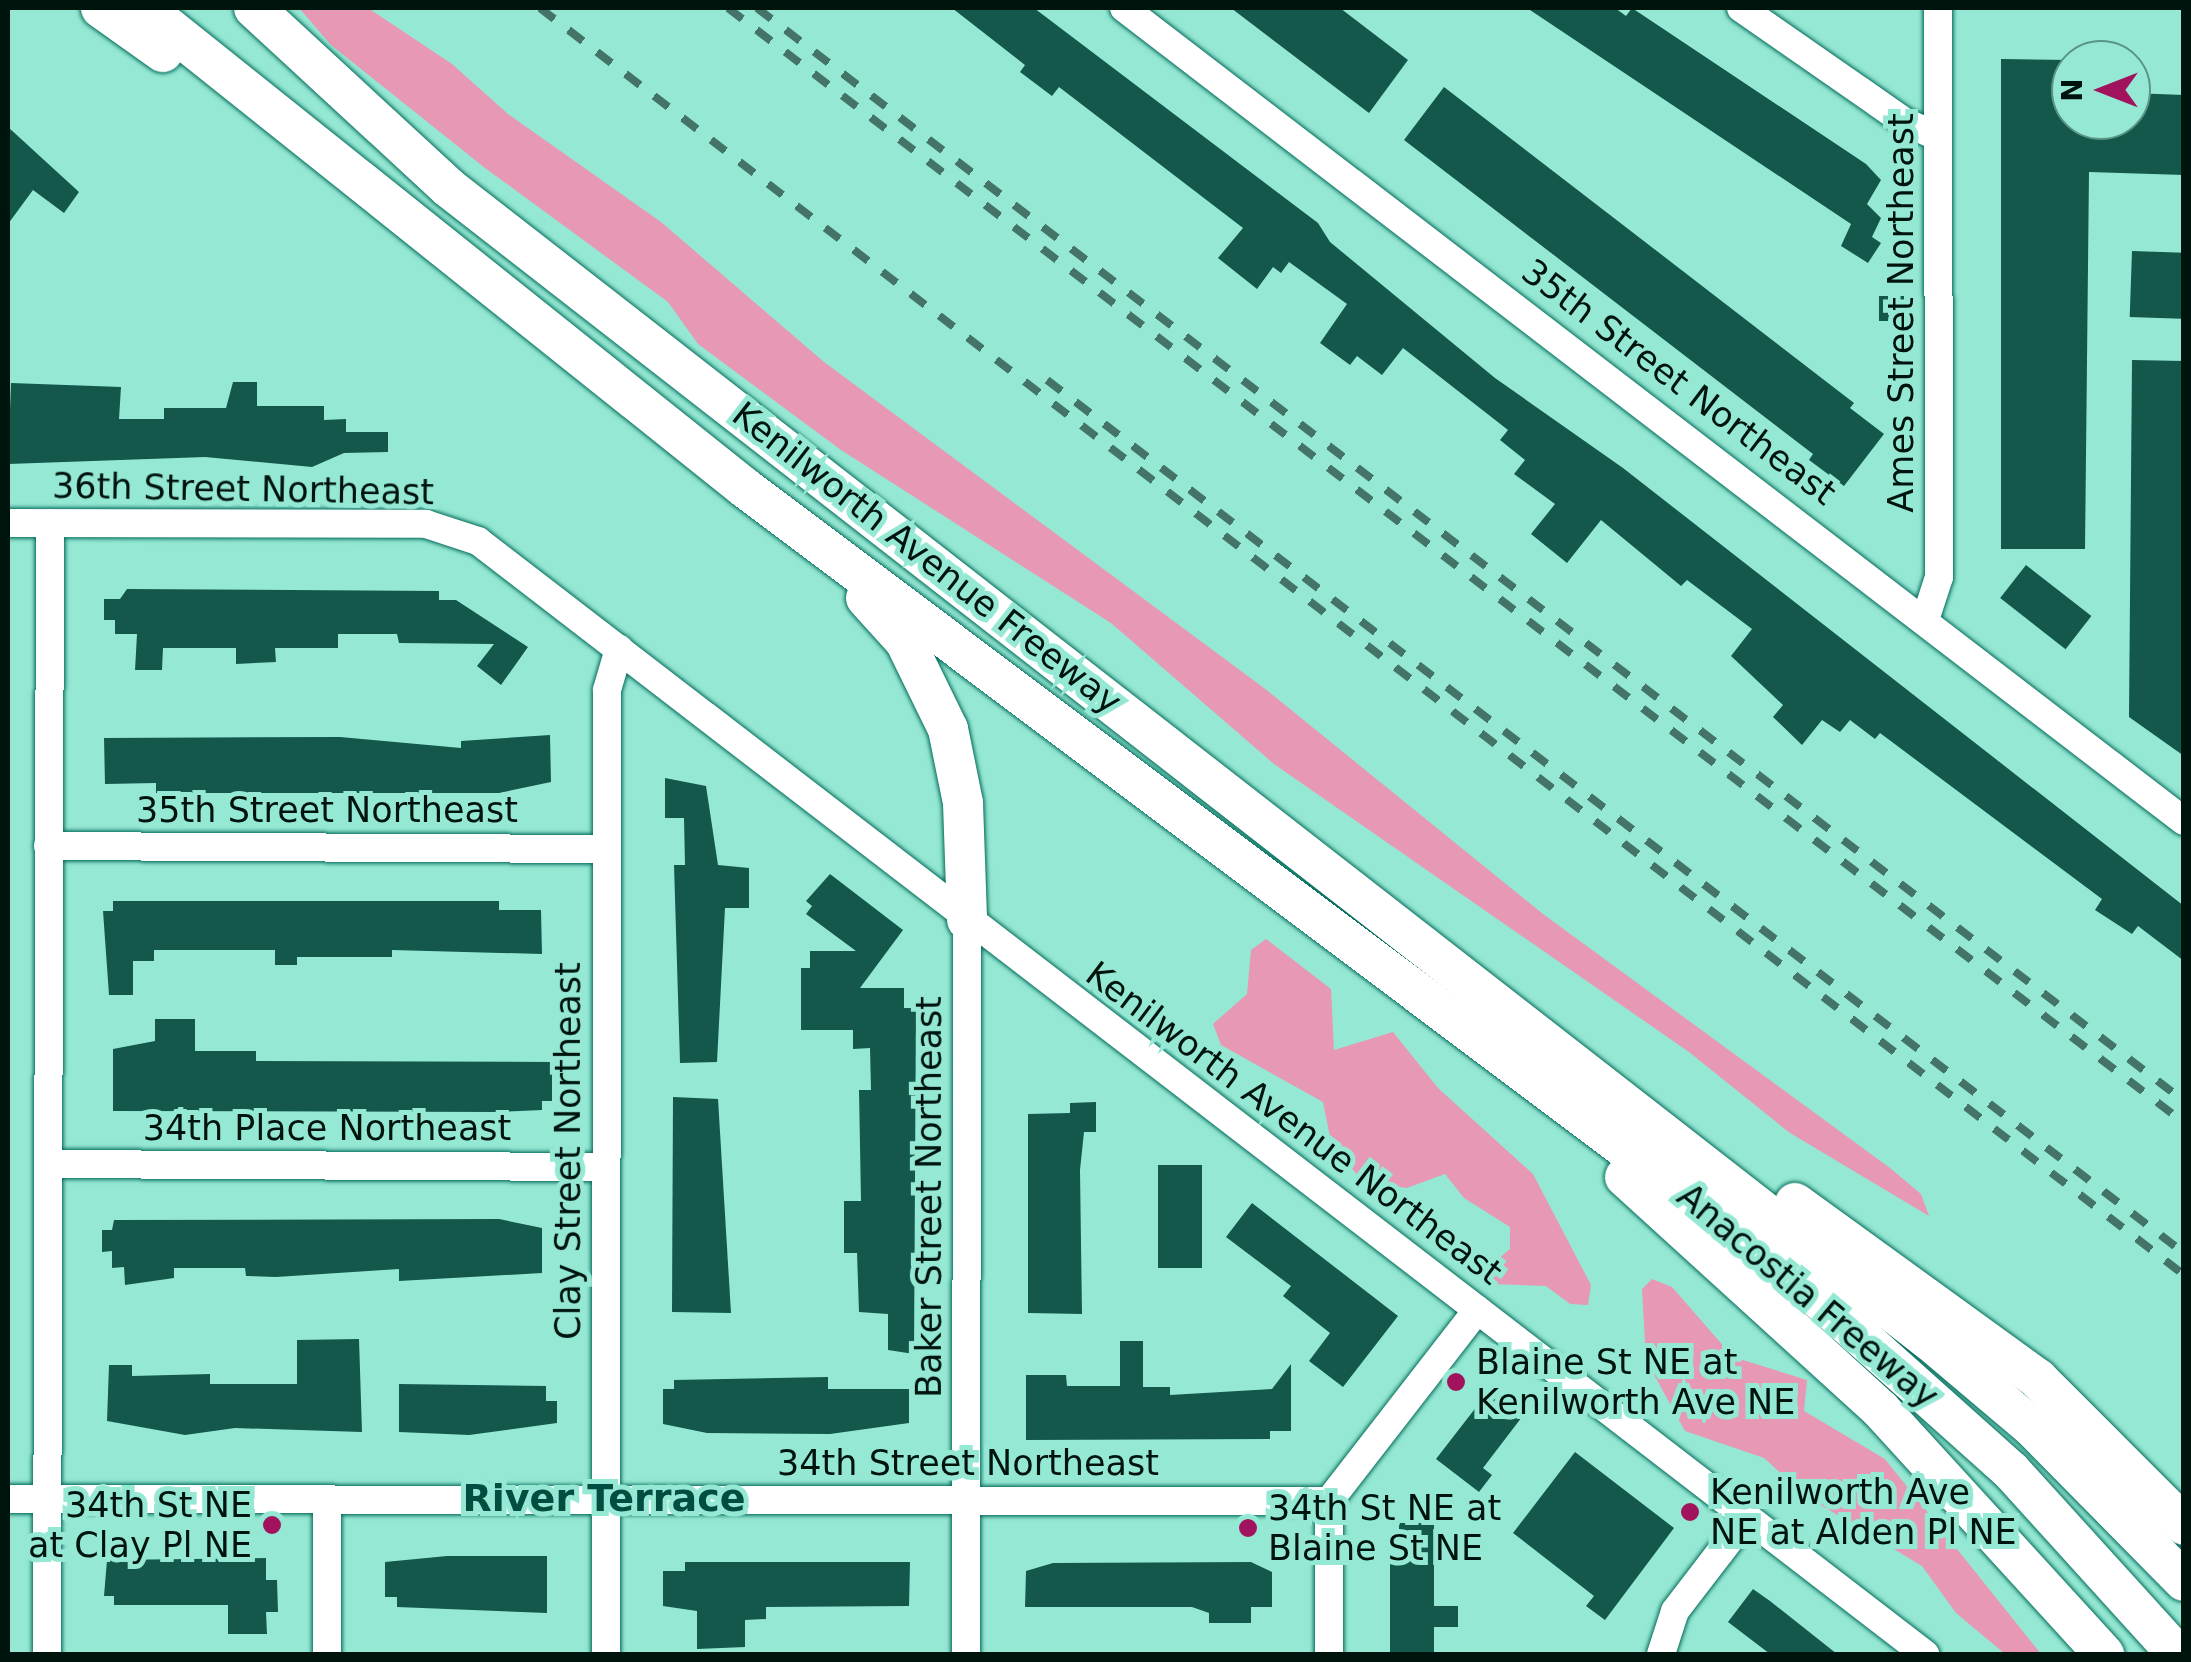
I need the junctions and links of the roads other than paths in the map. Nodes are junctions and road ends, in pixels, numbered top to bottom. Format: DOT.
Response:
graph roads {
  1 [pos="102,8"];
  2 [pos="144,8"];
  3 [pos="254,8"];
  4 [pos="1124,8"];
  5 [pos="1741,8"];
  6 [pos="1938,8"];
  7 [pos="1938,137"];
  8 [pos="398,214"];
  9 [pos="745,488"];
  10 [pos="8,523"];
  11 [pos="50,523"];
  12 [pos="1926,616"];
  13 [pos="618,650"];
  14 [pos="2184,821"];
  15 [pos="48,846"];
  16 [pos="605,849"];
  17 [pos="967,920"];
  18 [pos="1400,980"];
  19 [pos="1614,1091"];
  20 [pos="48,1164"];
  21 [pos="606,1167"];
  22 [pos="1477,1310"];
  23 [pos="8,1499"];
  24 [pos="47,1499"];
  25 [pos="327,1500"];
  26 [pos="606,1500"];
  27 [pos="967,1501"];
  28 [pos="1329,1501"];
  29 [pos="1747,1517"];
  30 [pos="2184,1525"];
  31 [pos="2184,1582"];
  32 [pos="47,1654"];
  33 [pos="327,1654"];
  34 [pos="606,1654"];
  35 [pos="966,1654"];
  36 [pos="1329,1654"];
  37 [pos="1661,1654"];
  38 [pos="1925,1654"];
  39 [pos="2104,1654"];
  40 [pos="2177,1654"];
  1 -- 8 [label="highway"];
  2 -- 8 [label="highway, Kenilworth Avenue Freeway"];
  3 -- 19 [label="highway, Kenilworth Avenue Freeway"];
  4 -- 12 [label="street, 35th Street Northeast"];
  5 -- 7 [label="street"];
  6 -- 7 [label="street, Ames Street Northeast"];
  7 -- 12 [label="street, Ames Street Northeast"];
  8 -- 9 [label="highway, Kenilworth Avenue Freeway"];
  9 -- 17 [label="highway"];
  9 -- 18 [label="highway, Kenilworth Avenue Freeway"];
  10 -- 11 [label="street, 36th Street Northeast"];
  11 -- 13 [label="street, 36th Street Northeast"];
  11 -- 15 [label="street"];
  12 -- 14 [label="street, 35th Street Northeast"];
  13 -- 16 [label="street, Clay Street Northeast"];
  13 -- 17 [label="street, Kenilworth Avenue Northeast"];
  15 -- 16 [label="street, 35th Street Northeast"];
  15 -- 20 [label="street"];
  16 -- 21 [label="street, Clay Street Northeast"];
  17 -- 22 [label="street, Kenilworth Avenue Northeast"];
  17 -- 27 [label="street, Baker Street Northeast"];
  18 -- 39 [label="highway"];
  18 -- 40 [label="highway, Anacostia Freeway"];
  19 -- 30 [label="highway, Anacostia Freeway"];
  19 -- 31 [label="highway"];
  20 -- 21 [label="street, 34th Place Northeast"];
  20 -- 24 [label="street"];
  21 -- 26 [label="street, Clay Street Northeast"];
  22 -- 28 [label="street"];
  22 -- 29 [label="street, Kenilworth Avenue Northeast"];
  23 -- 24 [label="street, 34th Street Northeast"];
  24 -- 25 [label="street, 34th Street Northeast"];
  24 -- 32 [label="street"];
  25 -- 26 [label="street, 34th Street Northeast"];
  25 -- 33 [label="street"];
  26 -- 27 [label="street, 34th Street Northeast"];
  26 -- 34 [label="street, Clay Street Northeast"];
  27 -- 28 [label="street, 34th Street Northeast"];
  27 -- 35 [label="street, Baker Street Northeast"];
  28 -- 36 [label="street"];
  29 -- 37 [label="street"];
  29 -- 38 [label="street, Kenilworth Avenue Northeast"];
}
